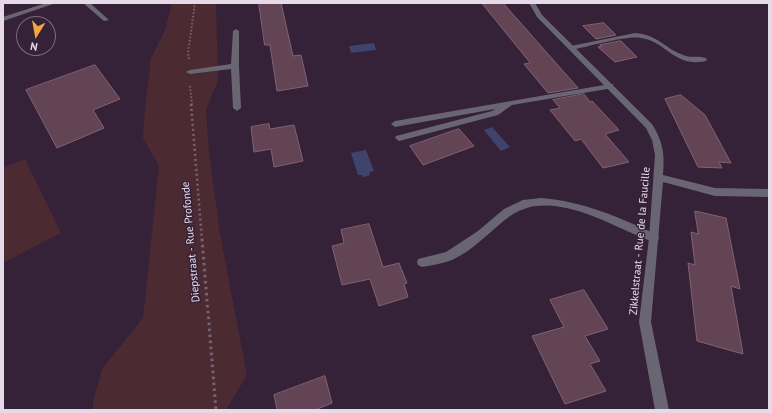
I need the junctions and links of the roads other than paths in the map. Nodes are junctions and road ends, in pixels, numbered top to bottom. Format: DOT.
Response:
graph roads {
  1 [pos="53,3"];
  2 [pos="86,3"];
  3 [pos="532,3"];
  4 [pos="3,19"];
  5 [pos="106,20"];
  6 [pos="236,31"];
  7 [pos="570,48"];
  8 [pos="704,59"];
  9 [pos="235,66"];
  10 [pos="190,72"];
  11 [pos="610,86"];
  12 [pos="510,103"];
  13 [pos="237,108"];
  14 [pos="395,124"];
  15 [pos="399,138"];
  16 [pos="658,177"];
  17 [pos="769,193"];
  18 [pos="654,238"];
  19 [pos="422,262"];
  20 [pos="662,410"];
  1 -- 4 [label="street"];
  2 -- 5 [label="street"];
  3 -- 7 [label="street, Zikkelstraat - Rue de la Faucille"];
  6 -- 9 [label="street"];
  7 -- 8 [label="street"];
  7 -- 11 [label="street, Zikkelstraat - Rue de la Faucille"];
  9 -- 10 [label="street"];
  9 -- 13 [label="street"];
  11 -- 12 [label="street"];
  11 -- 16 [label="street, Zikkelstraat - Rue de la Faucille"];
  12 -- 14 [label="street"];
  12 -- 15 [label="street"];
  16 -- 17 [label="street"];
  16 -- 18 [label="street, Zikkelstraat - Rue de la Faucille"];
  18 -- 19 [label="street"];
  18 -- 20 [label="street, Zikkelstraat - Rue de la Faucille"];
}
